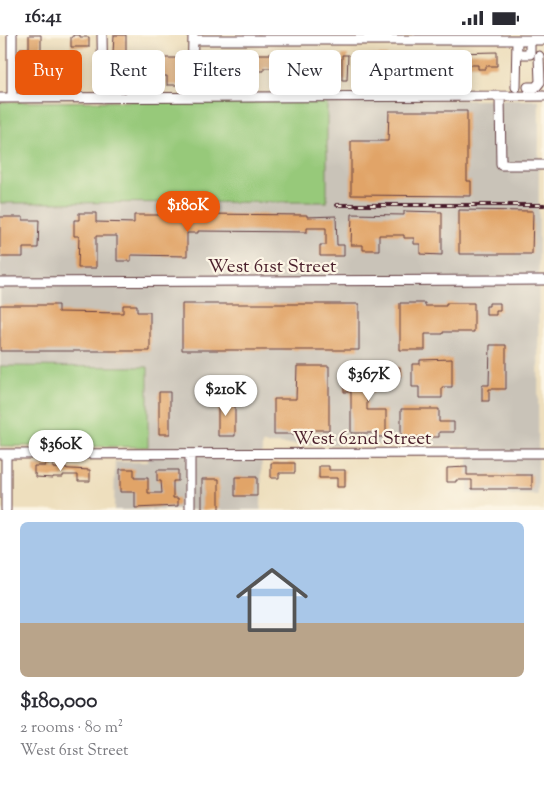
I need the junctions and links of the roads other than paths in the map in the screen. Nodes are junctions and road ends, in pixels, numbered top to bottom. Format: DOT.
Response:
graph roads {
  1 [pos="12,35"];
  2 [pos="102,35"];
  3 [pos="193,37"];
  4 [pos="372,38"];
  5 [pos="517,40"];
  6 [pos="530,40"];
  7 [pos="544,40"];
  8 [pos="516,54"];
  9 [pos="530,54"];
  10 [pos="542,56"];
  11 [pos="516,91"];
  12 [pos="528,91"];
  13 [pos="500,96"];
  14 [pos="544,96"];
  15 [pos="192,97"];
  16 [pos="0,98"];
  17 [pos="12,98"];
  18 [pos="103,98"];
  19 [pos="544,165"];
  20 [pos="544,280"];
  21 [pos="0,282"];
  22 [pos="544,453"];
  23 [pos="3,454"];
  24 [pos="190,454"];
  25 [pos="6,510"];
  26 [pos="190,510"];
  1 -- 17 [label="street"];
  2 -- 18 [label="street"];
  3 -- 4 [label="street"];
  3 -- 15 [label="street"];
  4 -- 5 [label="street"];
  5 -- 6 [label="street"];
  5 -- 8 [label="street"];
  6 -- 7 [label="street"];
  6 -- 9 [label="street"];
  8 -- 9 [label="street"];
  8 -- 11 [label="street"];
  9 -- 10 [label="street"];
  10 -- 12 [label="street"];
  11 -- 12 [label="street"];
  11 -- 13 [label="street"];
  12 -- 14 [label="street"];
  13 -- 15 [label="street"];
  13 -- 19 [label="street"];
  15 -- 18 [label="street"];
  16 -- 17 [label="street"];
  17 -- 18 [label="street"];
  20 -- 21 [label="street, West 61st Street"];
  22 -- 24 [label="street, West 62nd Street"];
  23 -- 24 [label="street, West 62nd Street"];
  23 -- 25 [label="street"];
  24 -- 26 [label="street"];
}
